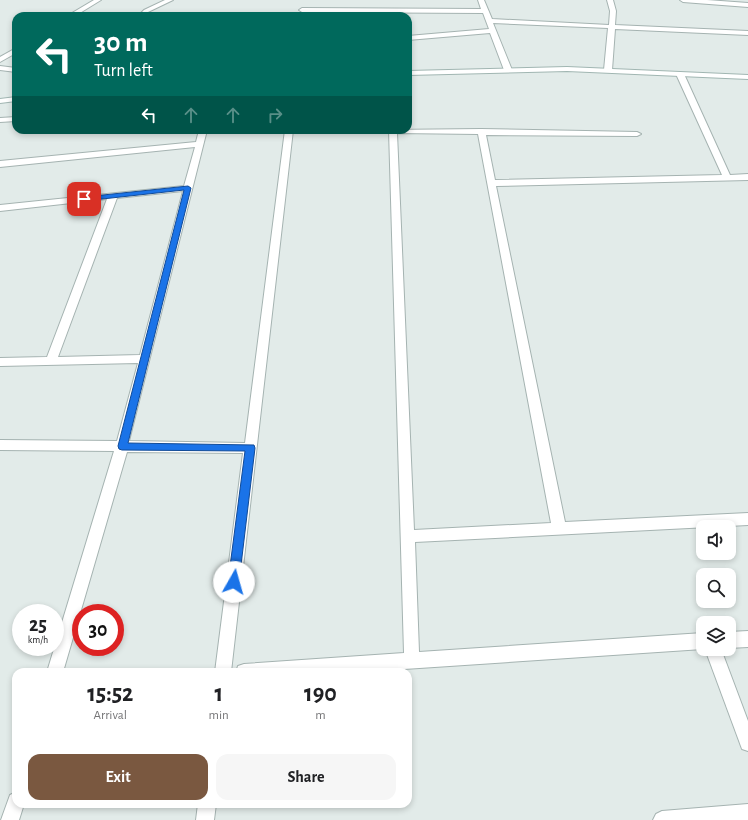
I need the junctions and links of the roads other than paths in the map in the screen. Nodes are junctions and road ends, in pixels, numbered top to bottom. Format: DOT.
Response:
graph roads {
  1 [pos="98,0"];
  2 [pos="170,0"];
  3 [pos="481,0"];
  4 [pos="610,0"];
  5 [pos="682,0"];
  6 [pos="709,1"];
  7 [pos="748,5"];
  8 [pos="302,10"];
  9 [pos="485,11"];
  10 [pos="77,12"];
  11 [pos="145,12"];
  12 [pos="489,21"];
  13 [pos="612,26"];
  14 [pos="493,31"];
  15 [pos="748,33"];
  16 [pos="412,38"];
  17 [pos="12,52"];
  18 [pos="0,60"];
  19 [pos="0,68"];
  20 [pos="12,70"];
  21 [pos="508,70"];
  22 [pos="608,70"];
  23 [pos="412,73"];
  24 [pos="680,74"];
  25 [pos="748,76"];
  26 [pos="12,100"];
  27 [pos="0,101"];
  28 [pos="12,119"];
  29 [pos="0,120"];
  30 [pos="412,130"];
  31 [pos="481,131"];
  32 [pos="202,134"];
  33 [pos="289,134"];
  34 [pos="393,134"];
  35 [pos="637,134"];
  36 [pos="199,144"];
  37 [pos="0,164"];
  38 [pos="727,177"];
  39 [pos="748,177"];
  40 [pos="491,183"];
  41 [pos="188,188"];
  42 [pos="112,196"];
  43 [pos="0,208"];
  44 [pos="144,359"];
  45 [pos="50,361"];
  46 [pos="0,362"];
  47 [pos="0,445"];
  48 [pos="122,446"];
  49 [pos="250,448"];
  50 [pos="748,519"];
  51 [pos="559,528"];
  52 [pos="408,536"];
  53 [pos="748,639"];
  54 [pos="736,640"];
  55 [pos="696,641"];
  56 [pos="717,656"];
  57 [pos="412,661"];
  58 [pos="56,668"];
  59 [pos="223,668"];
  60 [pos="305,668"];
  61 [pos="748,743"];
  62 [pos="14,808"];
  63 [pos="206,808"];
  64 [pos="748,813"];
  65 [pos="10,820"];
  66 [pos="205,820"];
  67 [pos="662,820"];
  1 -- 10 [label="street"];
  2 -- 11 [label="street"];
  3 -- 9 [label="street"];
  4 -- 13 [label="street"];
  5 -- 6 [label="street"];
  6 -- 7 [label="street"];
  8 -- 9 [label="street"];
  9 -- 12 [label="street"];
  12 -- 13 [label="street"];
  12 -- 14 [label="street"];
  13 -- 15 [label="street"];
  13 -- 22 [label="street"];
  14 -- 16 [label="street"];
  14 -- 21 [label="street"];
  17 -- 18 [label="street"];
  19 -- 20 [label="street"];
  21 -- 22 [label="street"];
  21 -- 23 [label="street"];
  22 -- 24 [label="street"];
  24 -- 25 [label="street"];
  24 -- 38 [label="street"];
  26 -- 27 [label="street"];
  28 -- 29 [label="street"];
  30 -- 31 [label="street"];
  31 -- 35 [label="street"];
  31 -- 40 [label="street"];
  32 -- 36 [label="street"];
  33 -- 49 [label="street"];
  34 -- 52 [label="street"];
  36 -- 37 [label="street"];
  36 -- 41 [label="street"];
  38 -- 39 [label="street"];
  38 -- 40 [label="street"];
  40 -- 51 [label="street"];
  41 -- 42 [label="street"];
  41 -- 44 [label="street"];
  42 -- 43 [label="street"];
  42 -- 45 [label="street"];
  44 -- 45 [label="street"];
  44 -- 48 [label="street"];
  45 -- 46 [label="street"];
  47 -- 48 [label="street"];
  48 -- 49 [label="street"];
  48 -- 58 [label="street"];
  49 -- 59 [label="street"];
  50 -- 51 [label="street"];
  51 -- 52 [label="street"];
  52 -- 57 [label="street"];
  53 -- 54 [label="street"];
  55 -- 57 [label="street"];
  56 -- 61 [label="street"];
  57 -- 60 [label="street"];
  62 -- 65 [label="street"];
  63 -- 66 [label="street"];
  64 -- 67 [label="street"];
}
